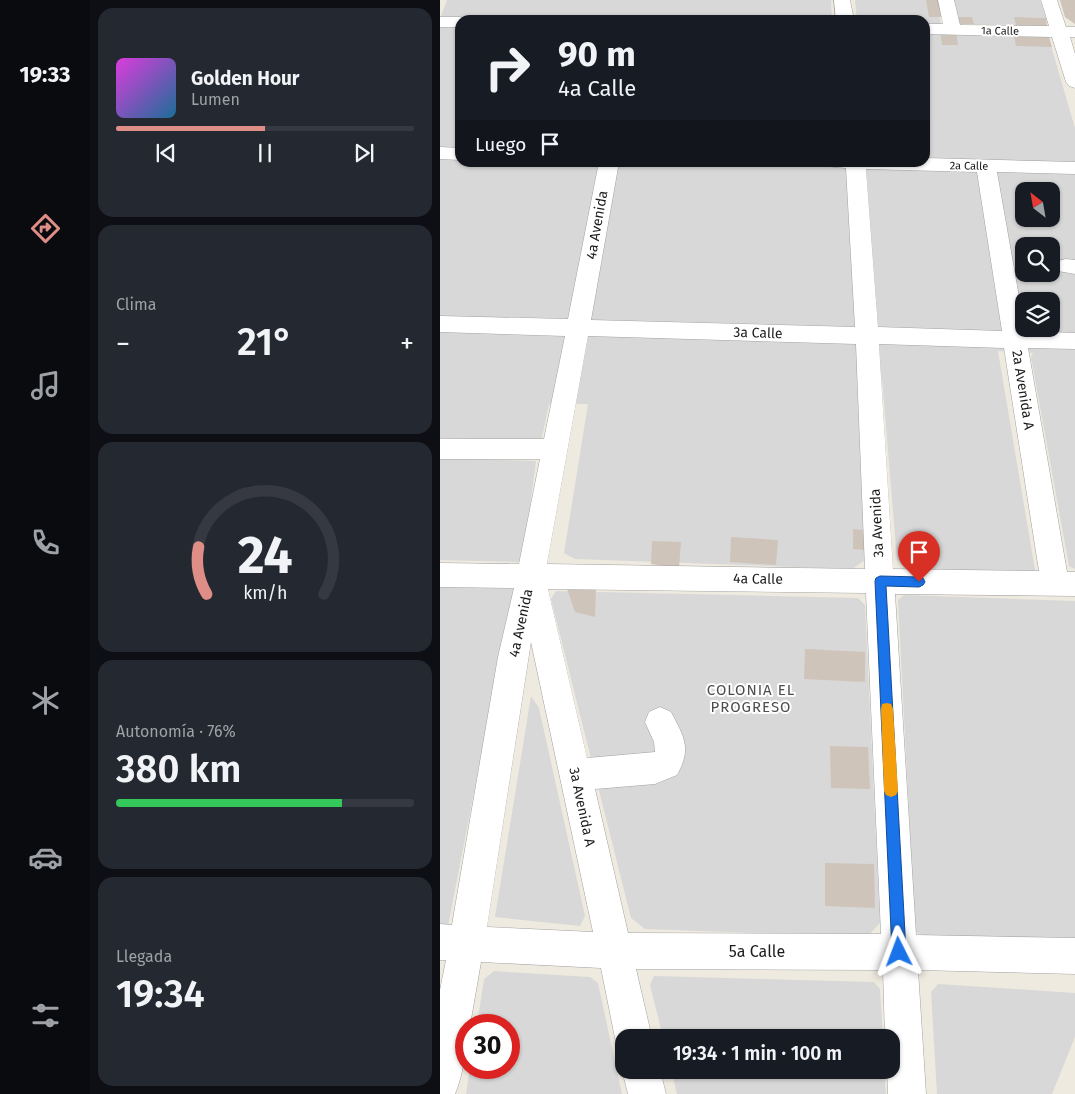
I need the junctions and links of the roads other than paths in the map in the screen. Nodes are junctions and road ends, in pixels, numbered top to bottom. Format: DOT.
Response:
graph roads {
  1 [pos="842,0"];
  2 [pos="946,0"];
  3 [pos="1050,0"];
  4 [pos="844,15"];
  5 [pos="440,22"];
  6 [pos="455,22"];
  7 [pos="930,29"];
  8 [pos="953,30"];
  9 [pos="1068,32"];
  10 [pos="1075,82"];
  11 [pos="440,153"];
  12 [pos="455,154"];
  13 [pos="930,165"];
  14 [pos="986,166"];
  15 [pos="608,167"];
  16 [pos="856,167"];
  17 [pos="1075,168"];
  18 [pos="440,324"];
  19 [pos="579,328"];
  20 [pos="867,336"];
  21 [pos="1015,339"];
  22 [pos="1075,341"];
  23 [pos="440,449"];
  24 [pos="554,449"];
  25 [pos="440,575"];
  26 [pos="531,576"];
  27 [pos="880,581"];
  28 [pos="1065,584"];
  29 [pos="660,722"];
  30 [pos="575,775"];
  31 [pos="453,943"];
  32 [pos="614,951"];
  33 [pos="899,952"];
  34 [pos="1075,956"];
  35 [pos="632,1029"];
  36 [pos="643,1079"];
  37 [pos="440,1084"];
  38 [pos="647,1094"];
  39 [pos="907,1094"];
  1 -- 4 [label="street"];
  2 -- 8 [label="street"];
  3 -- 9 [label="street"];
  5 -- 6 [label="street"];
  7 -- 8 [label="street, 1a Calle"];
  8 -- 9 [label="street, 1a Calle"];
  9 -- 10 [label="street"];
  11 -- 12 [label="street"];
  13 -- 14 [label="street, 2a Calle"];
  14 -- 17 [label="street, 2a Calle"];
  14 -- 21 [label="street, 2a Avenida A"];
  15 -- 19 [label="street, 4a Avenida"];
  16 -- 20 [label="street, 3a Avenida"];
  18 -- 19 [label="street, 3a Calle"];
  19 -- 20 [label="street, 3a Calle"];
  19 -- 24 [label="street, 4a Avenida"];
  20 -- 21 [label="street, 3a Calle"];
  20 -- 27 [label="street, 3a Avenida"];
  21 -- 22 [label="street, 3a Calle"];
  21 -- 28 [label="street, 2a Avenida A"];
  23 -- 24 [label="street"];
  24 -- 26 [label="street, 4a Avenida"];
  25 -- 26 [label="street, 4a Calle"];
  26 -- 27 [label="street, 4a Calle"];
  26 -- 30 [label="street, 3a Avenida A"];
  26 -- 31 [label="street, 4a Avenida"];
  27 -- 28 [label="street, 4a Calle"];
  27 -- 33 [label="street, 3a Avenida"];
  29 -- 30 [label="street"];
  30 -- 32 [label="street, 3a Avenida A"];
  31 -- 32 [label="street, 5a Calle"];
  31 -- 37 [label="street, 4a Avenida"];
  32 -- 33 [label="street, 5a Calle"];
  32 -- 35 [label="street, 3a Avenida A"];
  33 -- 34 [label="street, 5a Calle"];
  33 -- 39 [label="street, 3a Avenida"];
  36 -- 38 [label="street"];
}
